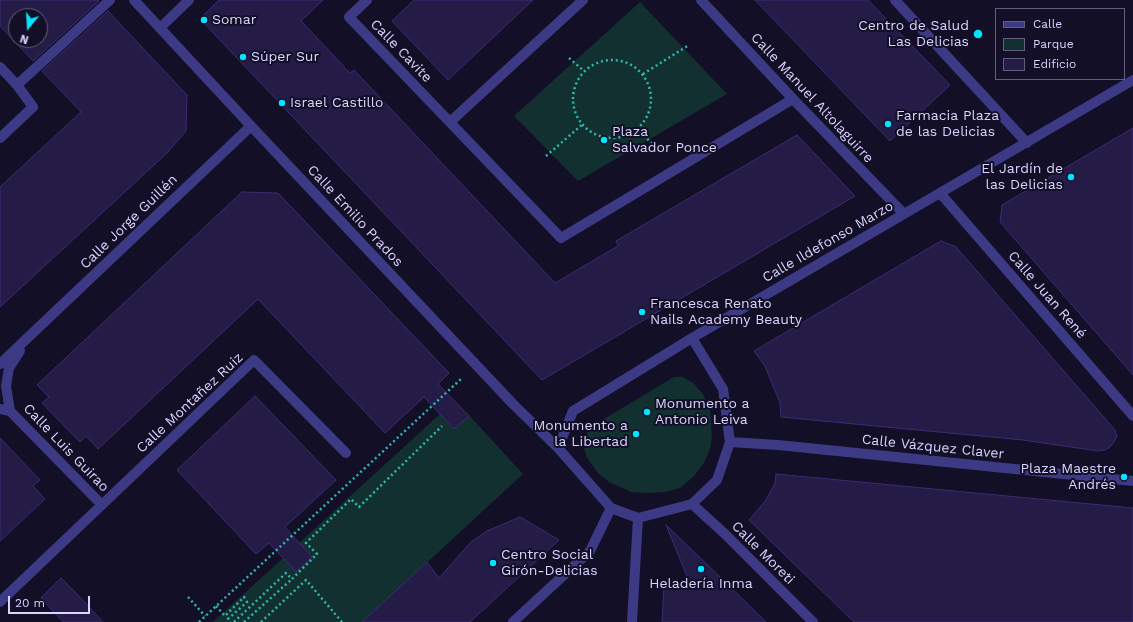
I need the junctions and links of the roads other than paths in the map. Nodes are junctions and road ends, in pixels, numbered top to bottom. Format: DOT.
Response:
graph roads {
  1 [pos="110,0"];
  2 [pos="134,0"];
  3 [pos="190,0"];
  4 [pos="367,0"];
  5 [pos="583,0"];
  6 [pos="702,0"];
  7 [pos="895,0"];
  8 [pos="160,28"];
  9 [pos="0,67"];
  10 [pos="1133,80"];
  11 [pos="17,85"];
  12 [pos="793,99"];
  13 [pos="450,122"];
  14 [pos="251,126"];
  15 [pos="0,138"];
  16 [pos="1027,143"];
  17 [pos="940,193"];
  18 [pos="904,214"];
  19 [pos="692,338"];
  20 [pos="27,339"];
  21 [pos="0,364"];
  22 [pos="5,410"];
  23 [pos="1133,416"];
  24 [pos="730,442"];
  25 [pos="558,448"];
  26 [pos="346,452"];
  27 [pos="1133,481"];
  28 [pos="692,504"];
  29 [pos="102,505"];
  30 [pos="611,508"];
  31 [pos="638,518"];
  32 [pos="0,602"];
  33 [pos="513,622"];
  34 [pos="632,622"];
  35 [pos="813,622"];
  1 -- 11 [label="street"];
  2 -- 8 [label="street, Calle Emilio Prados"];
  3 -- 8 [label="street"];
  4 -- 13 [label="street, Calle Cavite"];
  5 -- 13 [label="street"];
  6 -- 12 [label="street, Calle Manuel Altolaguirre"];
  7 -- 16 [label="street"];
  8 -- 14 [label="street, Calle Emilio Prados"];
  9 -- 11 [label="street"];
  10 -- 16 [label="street, Calle Ildefonso Marzo"];
  11 -- 15 [label="street"];
  12 -- 13 [label="street"];
  12 -- 18 [label="street, Calle Manuel Altolaguirre"];
  14 -- 20 [label="street, Calle Jorge Guillén"];
  14 -- 25 [label="street, Calle Emilio Prados"];
  16 -- 17 [label="street, Calle Ildefonso Marzo"];
  17 -- 18 [label="street, Calle Ildefonso Marzo"];
  17 -- 23 [label="street, Calle Juan René"];
  18 -- 19 [label="street, Calle Ildefonso Marzo"];
  19 -- 24 [label="street"];
  19 -- 25 [label="street, Calle Ildefonso Marzo"];
  20 -- 21 [label="street, Calle Jorge Guillén"];
  20 -- 22 [label="street, Calle Jorge Guillén"];
  22 -- 29 [label="street, Calle Luis Guirao"];
  24 -- 27 [label="street, Calle Vázquez Claver"];
  24 -- 28 [label="street"];
  25 -- 30 [label="street, Calle Emilio Prados"];
  26 -- 29 [label="street, Calle Montañez Ruiz"];
  28 -- 31 [label="street"];
  28 -- 35 [label="street, Calle Moreti"];
  29 -- 32 [label="street"];
  30 -- 31 [label="street"];
  30 -- 33 [label="street"];
  31 -- 34 [label="street"];
}
